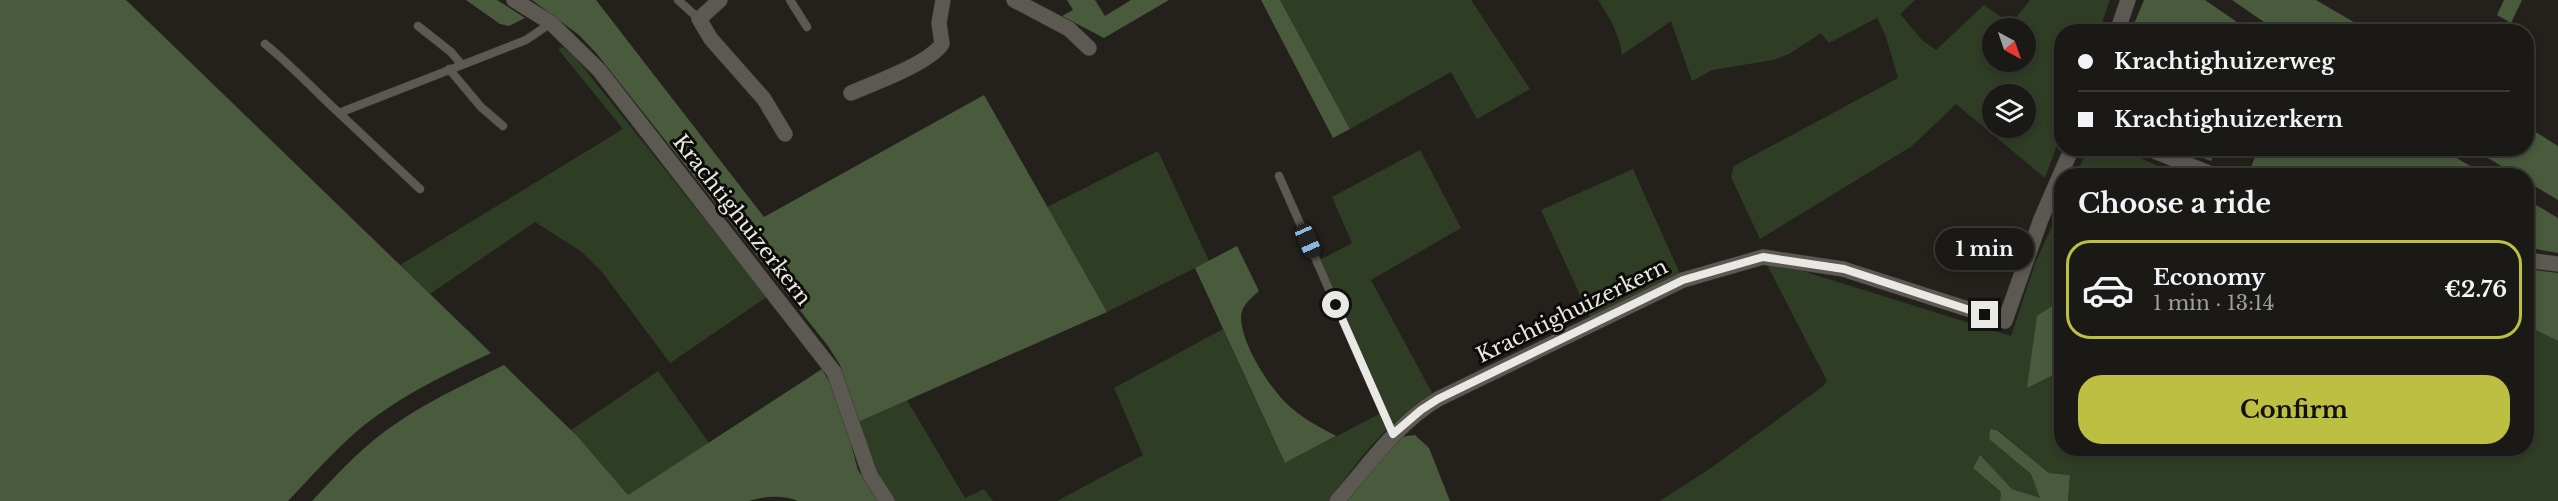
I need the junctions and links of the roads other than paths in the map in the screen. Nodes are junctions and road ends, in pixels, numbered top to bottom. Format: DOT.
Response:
graph roads {
  1 [pos="514,0"];
  2 [pos="678,0"];
  3 [pos="720,0"];
  4 [pos="790,0"];
  5 [pos="943,0"];
  6 [pos="1014,0"];
  7 [pos="2128,0"];
  8 [pos="699,19"];
  9 [pos="551,23"];
  10 [pos="2120,24"];
  11 [pos="418,26"];
  12 [pos="807,27"];
  13 [pos="265,44"];
  14 [pos="1089,48"];
  15 [pos="461,64"];
  16 [pos="449,69"];
  17 [pos="851,93"];
  18 [pos="339,113"];
  19 [pos="502,126"];
  20 [pos="785,134"];
  21 [pos="2167,156"];
  22 [pos="2196,168"];
  23 [pos="1279,176"];
  24 [pos="420,189"];
  25 [pos="2054,189"];
  26 [pos="2534,261"];
  27 [pos="2558,264"];
  28 [pos="1393,434"];
  29 [pos="887,501"];
  30 [pos="1337,501"];
  1 -- 9 [label="street, Krachtighuizerkern"];
  2 -- 8 [label="lane"];
  3 -- 8 [label="street"];
  4 -- 12 [label="lane"];
  5 -- 17 [label="street"];
  6 -- 14 [label="street"];
  7 -- 10 [label="street"];
  8 -- 20 [label="street"];
  9 -- 15 [label="lane"];
  9 -- 29 [label="street, Krachtighuizerkern"];
  11 -- 15 [label="lane"];
  13 -- 18 [label="lane"];
  15 -- 16 [label="lane"];
  16 -- 18 [label="lane"];
  16 -- 19 [label="lane"];
  18 -- 24 [label="lane"];
  21 -- 22 [label="street"];
  23 -- 28 [label="lane"];
  25 -- 28 [label="street, Krachtighuizerkern"];
  26 -- 27 [label="street"];
  28 -- 30 [label="street, Krachtighuizerkern"];
}
